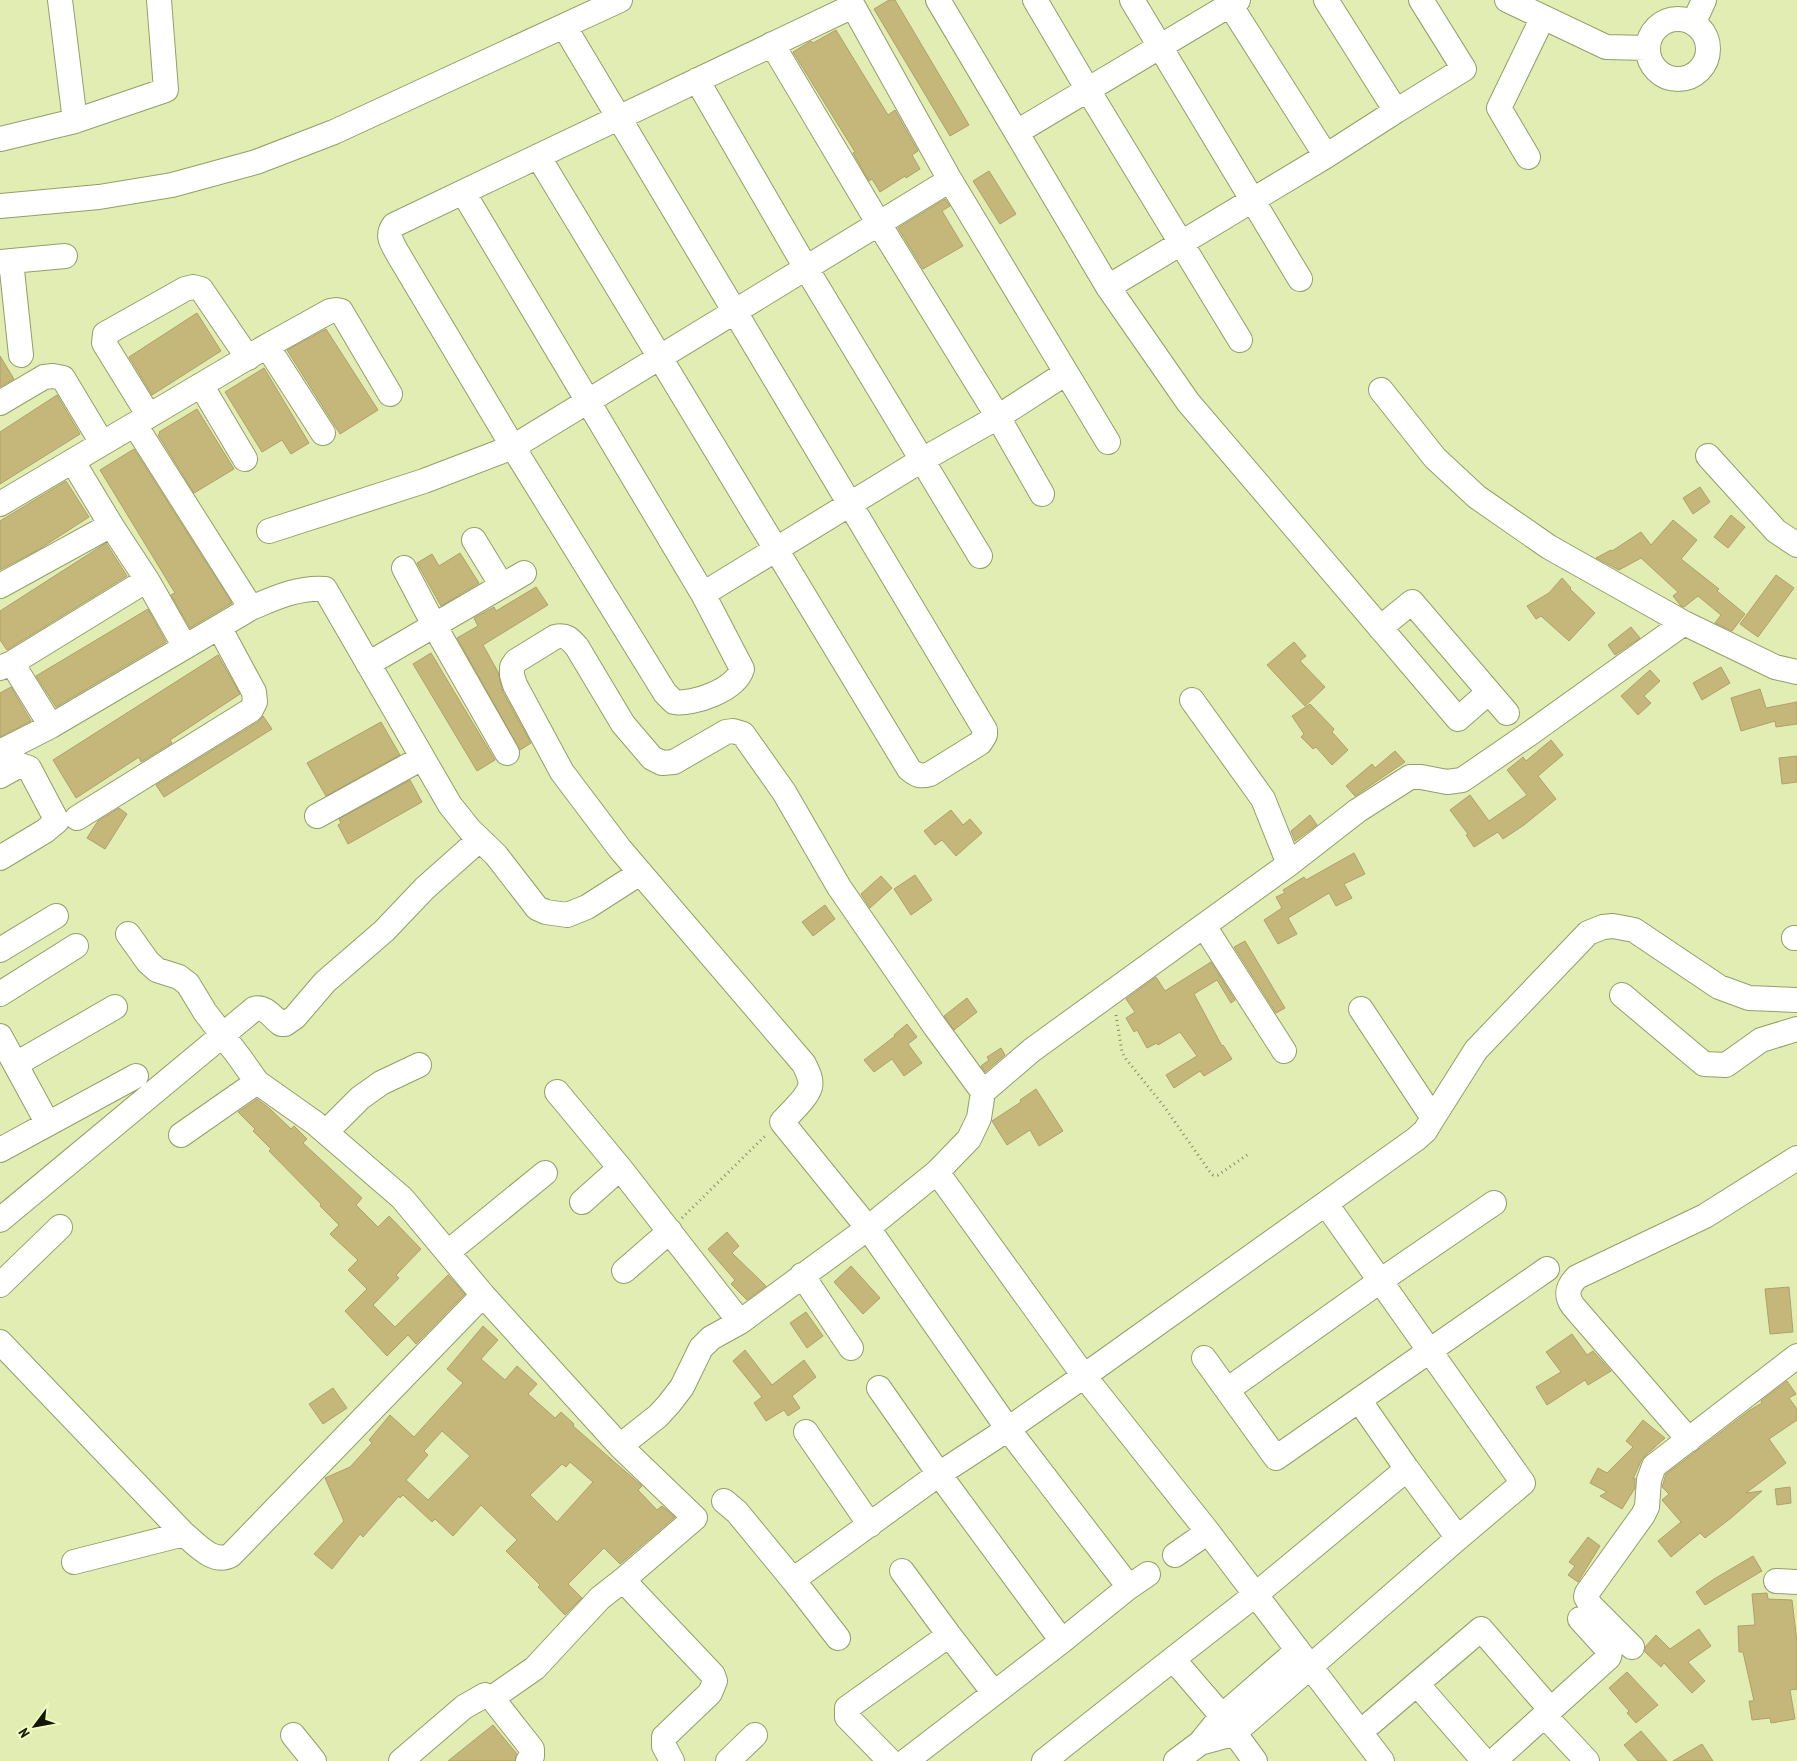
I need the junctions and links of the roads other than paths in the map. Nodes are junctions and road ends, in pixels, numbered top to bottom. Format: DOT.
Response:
graph roads {
  1 [pos="60,0"];
  2 [pos="159,0"];
  3 [pos="620,0"];
  4 [pos="938,0"];
  5 [pos="1035,0"];
  6 [pos="1132,0"];
  7 [pos="1326,0"];
  8 [pos="1421,0"];
  9 [pos="1507,0"];
  10 [pos="1704,0"];
  11 [pos="1232,2"];
  12 [pos="1543,17"];
  13 [pos="1694,22"];
  14 [pos="564,26"];
  15 [pos="772,44"];
  16 [pos="1160,47"];
  17 [pos="1647,48"];
  18 [pos="697,80"];
  19 [pos="1088,90"];
  20 [pos="1396,111"];
  21 [pos="619,117"];
  22 [pos="75,121"];
  23 [pos="1017,132"];
  24 [pos="0,139"];
  25 [pos="538,156"];
  26 [pos="1326,156"];
  27 [pos="1528,157"];
  28 [pos="950,180"];
  29 [pos="463,192"];
  30 [pos="1253,201"];
  31 [pos="0,206"];
  32 [pos="879,224"];
  33 [pos="1181,243"];
  34 [pos="65,256"];
  35 [pos="5,262"];
  36 [pos="806,268"];
  37 [pos="1300,279"];
  38 [pos="1108,287"];
  39 [pos="735,312"];
  40 [pos="1240,340"];
  41 [pos="257,352"];
  42 [pos="21,355"];
  43 [pos="659,358"];
  44 [pos="1066,373"];
  45 [pos="201,385"];
  46 [pos="1381,390"];
  47 [pos="390,394"];
  48 [pos="587,402"];
  49 [pos="0,403"];
  50 [pos="998,417"];
  51 [pos="142,421"];
  52 [pos="323,433"];
  53 [pos="1108,442"];
  54 [pos="102,443"];
  55 [pos="513,447"];
  56 [pos="1708,456"];
  57 [pos="245,459"];
  58 [pos="922,460"];
  59 [pos="73,462"];
  60 [pos="1042,494"];
  61 [pos="0,504"];
  62 [pos="850,504"];
  63 [pos="110,525"];
  64 [pos="269,532"];
  65 [pos="474,540"];
  66 [pos="1797,544"];
  67 [pos="777,550"];
  68 [pos="980,556"];
  69 [pos="404,568"];
  70 [pos="524,573"];
  71 [pos="147,580"];
  72 [pos="0,586"];
  73 [pos="502,586"];
  74 [pos="703,594"];
  75 [pos="251,608"];
  76 [pos="1684,623"];
  77 [pos="434,625"];
  78 [pos="219,627"];
  79 [pos="1380,628"];
  80 [pos="185,646"];
  81 [pos="368,664"];
  82 [pos="6,665"];
  83 [pos="1797,672"];
  84 [pos="1489,692"];
  85 [pos="1192,700"];
  86 [pos="1507,713"];
  87 [pos="51,726"];
  88 [pos="0,752"];
  89 [pos="507,753"];
  90 [pos="422,758"];
  91 [pos="0,776"];
  92 [pos="317,816"];
  93 [pos="77,818"];
  94 [pos="479,840"];
  95 [pos="0,858"];
  96 [pos="1289,864"];
  97 [pos="640,873"];
  98 [pos="56,916"];
  99 [pos="1204,926"];
  100 [pos="128,934"];
  101 [pos="76,946"];
  102 [pos="0,950"];
  103 [pos="0,994"];
  104 [pos="1622,995"];
  105 [pos="1797,1000"];
  106 [pos="115,1007"];
  107 [pos="1361,1009"];
  108 [pos="1797,1029"];
  109 [pos="0,1036"];
  110 [pos="222,1036"];
  111 [pos="1284,1051"];
  112 [pos="16,1064"];
  113 [pos="419,1065"];
  114 [pos="136,1076"];
  115 [pos="257,1082"];
  116 [pos="557,1092"];
  117 [pos="983,1092"];
  118 [pos="1433,1118"];
  119 [pos="48,1124"];
  120 [pos="326,1132"];
  121 [pos="181,1134"];
  122 [pos="0,1150"];
  123 [pos="1797,1158"];
  124 [pos="620,1168"];
  125 [pos="937,1172"];
  126 [pos="545,1173"];
  127 [pos="582,1202"];
  128 [pos="1326,1204"];
  129 [pos="1494,1204"];
  130 [pos="0,1220"];
  131 [pos="60,1227"];
  132 [pos="868,1228"];
  133 [pos="670,1231"];
  134 [pos="448,1252"];
  135 [pos="1547,1269"];
  136 [pos="624,1271"];
  137 [pos="802,1275"];
  138 [pos="1380,1281"];
  139 [pos="0,1285"];
  140 [pos="483,1295"];
  141 [pos="740,1322"];
  142 [pos="0,1342"];
  143 [pos="851,1348"];
  144 [pos="1430,1351"];
  145 [pos="1797,1356"];
  146 [pos="1204,1358"];
  147 [pos="1084,1376"];
  148 [pos="879,1388"];
  149 [pos="1227,1390"];
  150 [pos="1359,1400"];
  151 [pos="1008,1429"];
  152 [pos="806,1432"];
  153 [pos="1688,1440"];
  154 [pos="620,1446"];
  155 [pos="1407,1469"];
  156 [pos="938,1474"];
  157 [pos="724,1501"];
  158 [pos="870,1525"];
  159 [pos="1208,1532"];
  160 [pos="184,1534"];
  161 [pos="1458,1538"];
  162 [pos="1175,1555"];
  163 [pos="74,1562"];
  164 [pos="902,1571"];
  165 [pos="1148,1574"];
  166 [pos="623,1580"];
  167 [pos="793,1580"];
  168 [pos="1129,1588"];
  169 [pos="1255,1595"];
  170 [pos="1580,1619"];
  171 [pos="949,1635"];
  172 [pos="838,1638"];
  173 [pos="1062,1642"];
  174 [pos="1632,1648"];
  175 [pos="1305,1658"];
  176 [pos="1173,1659"];
  177 [pos="1417,1684"];
  178 [pos="994,1693"];
  179 [pos="492,1698"];
  180 [pos="1548,1713"];
  181 [pos="1371,1723"];
  182 [pos="1228,1725"];
  183 [pos="293,1735"];
  184 [pos="755,1735"];
  185 [pos="314,1761"];
  186 [pos="401,1761"];
  187 [pos="528,1761"];
  188 [pos="672,1761"];
  189 [pos="728,1761"];
  190 [pos="890,1761"];
  191 [pos="906,1761"];
  192 [pos="1044,1761"];
  193 [pos="1176,1761"];
  194 [pos="1255,1761"];
  195 [pos="1382,1761"];
  196 [pos="1484,1761"];
  197 [pos="1494,1761"];
  198 [pos="1587,1761"];
  1 -- 22 [label="street"];
  2 -- 22 [label="street"];
  3 -- 14 [label="street"];
  4 -- 23 [label="street"];
  5 -- 19 [label="street"];
  6 -- 16 [label="street"];
  7 -- 20 [label="street"];
  8 -- 20 [label="street"];
  9 -- 12 [label="street"];
  10 -- 13 [label="street"];
  11 -- 16 [label="street"];
  11 -- 26 [label="street"];
  12 -- 17 [label="street"];
  12 -- 27 [label="street"];
  13 -- 17 [label="street"];
  13 -- 17 [label="street"];
  14 -- 21 [label="street"];
  14 -- 31 [label="street"];
  15 -- 18 [label="street"];
  15 -- 28 [label="street"];
  15 -- 32 [label="street"];
  16 -- 19 [label="street"];
  16 -- 30 [label="street"];
  18 -- 21 [label="street"];
  18 -- 36 [label="street"];
  19 -- 23 [label="street"];
  19 -- 33 [label="street"];
  20 -- 26 [label="street"];
  21 -- 25 [label="street"];
  21 -- 39 [label="street"];
  22 -- 24 [label="street"];
  23 -- 38 [label="street"];
  25 -- 29 [label="street"];
  25 -- 43 [label="street"];
  26 -- 30 [label="street"];
  28 -- 32 [label="street"];
  28 -- 44 [label="street"];
  29 -- 48 [label="street"];
  29 -- 55 [label="street"];
  30 -- 33 [label="street"];
  30 -- 37 [label="street"];
  32 -- 36 [label="street"];
  32 -- 50 [label="street"];
  33 -- 38 [label="street"];
  33 -- 40 [label="street"];
  34 -- 35 [label="street"];
  35 -- 42 [label="street"];
  36 -- 39 [label="street"];
  36 -- 58 [label="street"];
  38 -- 79 [label="street"];
  39 -- 43 [label="street"];
  39 -- 62 [label="street"];
  41 -- 45 [label="street"];
  41 -- 47 [label="street"];
  41 -- 51 [label="street"];
  41 -- 52 [label="street"];
  43 -- 48 [label="street"];
  43 -- 67 [label="street"];
  44 -- 50 [label="street"];
  44 -- 53 [label="street"];
  45 -- 51 [label="street"];
  45 -- 57 [label="street"];
  46 -- 76 [label="street"];
  48 -- 55 [label="street"];
  48 -- 74 [label="street"];
  49 -- 54 [label="street"];
  50 -- 58 [label="street"];
  50 -- 60 [label="street"];
  51 -- 54 [label="street"];
  51 -- 75 [label="street"];
  54 -- 59 [label="street"];
  55 -- 64 [label="street"];
  55 -- 74 [label="street"];
  56 -- 66 [label="street"];
  58 -- 62 [label="street"];
  58 -- 68 [label="street"];
  59 -- 61 [label="street"];
  59 -- 63 [label="street"];
  62 -- 67 [label="street"];
  62 -- 67 [label="street"];
  63 -- 71 [label="street"];
  63 -- 72 [label="street"];
  65 -- 73 [label="street"];
  67 -- 74 [label="street"];
  69 -- 77 [label="street"];
  70 -- 73 [label="street"];
  71 -- 80 [label="street"];
  71 -- 82 [label="street"];
  73 -- 77 [label="street"];
  75 -- 78 [label="street"];
  75 -- 81 [label="street"];
  76 -- 83 [label="street"];
  76 -- 96 [label="street"];
  77 -- 81 [label="street"];
  77 -- 89 [label="street"];
  78 -- 80 [label="street"];
  78 -- 93 [label="street"];
  79 -- 84 [label="street"];
  79 -- 84 [label="street"];
  80 -- 87 [label="street"];
  81 -- 90 [label="street"];
  82 -- 87 [label="street"];
  84 -- 86 [label="street"];
  85 -- 96 [label="street"];
  87 -- 88 [label="street"];
  90 -- 92 [label="street"];
  90 -- 94 [label="street"];
  91 -- 95 [label="street"];
  94 -- 97 [label="street"];
  94 -- 110 [label="street"];
  96 -- 99 [label="street"];
  97 -- 117 [label="street"];
  97 -- 132 [label="street"];
  98 -- 102 [label="street"];
  99 -- 111 [label="street"];
  99 -- 117 [label="street"];
  100 -- 110 [label="street"];
  101 -- 103 [label="street"];
  104 -- 108 [label="street"];
  105 -- 118 [label="street"];
  106 -- 112 [label="street"];
  107 -- 118 [label="street"];
  109 -- 112 [label="street"];
  110 -- 115 [label="street"];
  110 -- 130 [label="street"];
  112 -- 119 [label="street"];
  113 -- 120 [label="street"];
  114 -- 119 [label="street"];
  115 -- 120 [label="street"];
  115 -- 121 [label="street"];
  116 -- 124 [label="street"];
  117 -- 125 [label="street"];
  118 -- 128 [label="street"];
  119 -- 122 [label="street"];
  120 -- 134 [label="street"];
  123 -- 153 [label="street"];
  124 -- 127 [label="street"];
  124 -- 133 [label="street"];
  125 -- 132 [label="street"];
  125 -- 147 [label="street"];
  126 -- 134 [label="street"];
  128 -- 138 [label="street"];
  128 -- 147 [label="street"];
  129 -- 138 [label="street"];
  131 -- 139 [label="street"];
  132 -- 137 [label="street"];
  132 -- 151 [label="street"];
  133 -- 136 [label="street"];
  133 -- 141 [label="street"];
  134 -- 140 [label="street"];
  135 -- 144 [label="street"];
  137 -- 141 [label="street"];
  137 -- 143 [label="street"];
  138 -- 144 [label="street"];
  138 -- 149 [label="street"];
  140 -- 154 [label="street"];
  140 -- 160 [label="street"];
  141 -- 154 [label="street"];
  142 -- 160 [label="street"];
  144 -- 150 [label="street"];
  144 -- 161 [label="street"];
  145 -- 153 [label="street"];
  146 -- 149 [label="street"];
  147 -- 151 [label="street"];
  147 -- 159 [label="street"];
  148 -- 156 [label="street"];
  149 -- 150 [label="street"];
  150 -- 155 [label="street"];
  151 -- 156 [label="street"];
  151 -- 168 [label="street"];
  152 -- 158 [label="street"];
  153 -- 174 [label="street"];
  154 -- 166 [label="street"];
  155 -- 161 [label="street"];
  155 -- 169 [label="street"];
  156 -- 158 [label="street"];
  156 -- 173 [label="street"];
  157 -- 167 [label="street"];
  158 -- 167 [label="street"];
  159 -- 162 [label="street"];
  159 -- 169 [label="street"];
  160 -- 163 [label="street"];
  161 -- 175 [label="street"];
  164 -- 171 [label="street"];
  165 -- 168 [label="street"];
  166 -- 179 [label="street"];
  166 -- 188 [label="street"];
  167 -- 172 [label="street"];
  168 -- 173 [label="street"];
  169 -- 175 [label="street"];
  169 -- 176 [label="street"];
  170 -- 180 [label="street"];
  171 -- 178 [label="street"];
  171 -- 190 [label="street"];
  173 -- 178 [label="street"];
  175 -- 182 [label="street"];
  175 -- 195 [label="street"];
  176 -- 182 [label="street"];
  176 -- 192 [label="street"];
  177 -- 180 [label="street"];
  177 -- 181 [label="street"];
  177 -- 196 [label="street"];
  178 -- 191 [label="street"];
  179 -- 186 [label="street"];
  179 -- 187 [label="street"];
  180 -- 197 [label="street"];
  180 -- 198 [label="street"];
  182 -- 193 [label="street"];
  182 -- 194 [label="street"];
  183 -- 185 [label="street"];
  184 -- 189 [label="street"];
}
